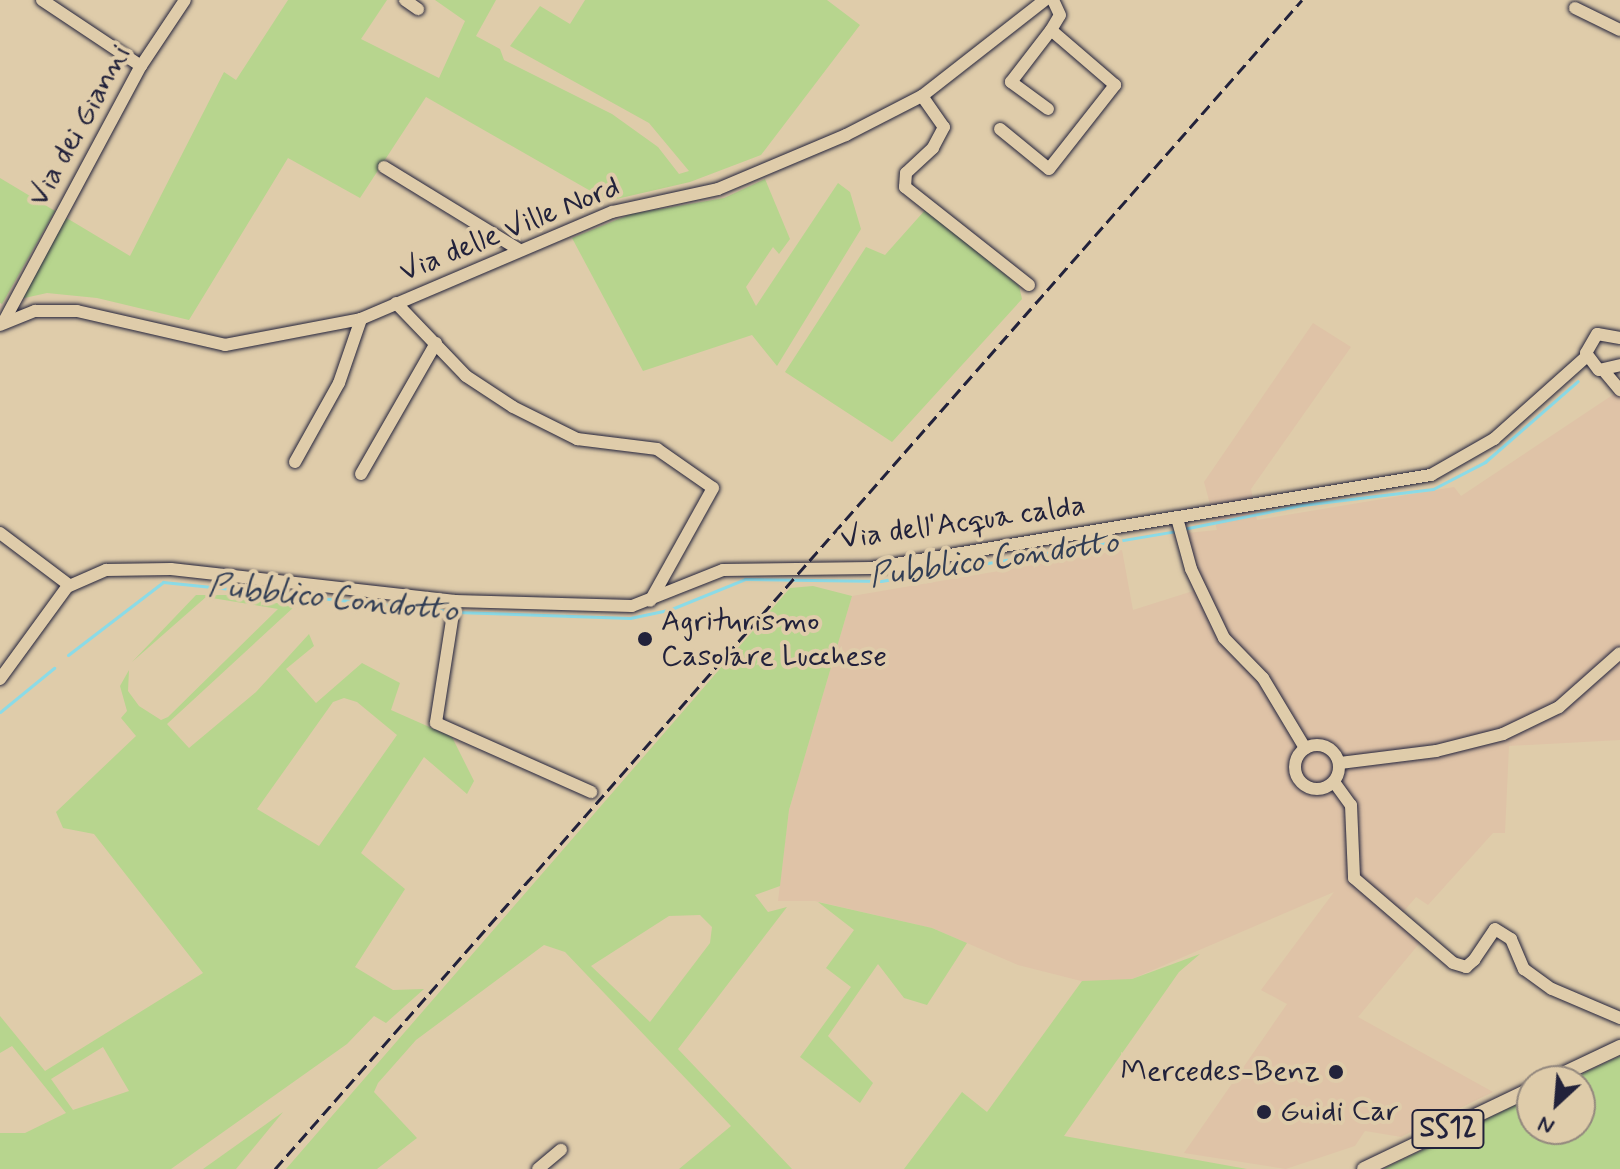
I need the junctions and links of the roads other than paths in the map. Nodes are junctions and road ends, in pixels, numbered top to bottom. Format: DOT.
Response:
graph roads {
  1 [pos="42,0"];
  2 [pos="185,0"];
  3 [pos="405,0"];
  4 [pos="1045,0"];
  5 [pos="1053,0"];
  6 [pos="1575,8"];
  7 [pos="418,9"];
  8 [pos="1051,30"];
  9 [pos="1620,30"];
  10 [pos="141,66"];
  11 [pos="922,96"];
  12 [pos="1048,109"];
  13 [pos="1000,129"];
  14 [pos="384,167"];
  15 [pos="518,249"];
  16 [pos="1029,285"];
  17 [pos="396,303"];
  18 [pos="361,319"];
  19 [pos="2,324"];
  20 [pos="1618,334"];
  21 [pos="436,343"];
  22 [pos="1587,356"];
  23 [pos="1620,365"];
  24 [pos="1602,371"];
  25 [pos="1572,376"];
  26 [pos="1620,390"];
  27 [pos="295,462"];
  28 [pos="361,474"];
  29 [pos="1179,527"];
  30 [pos="0,533"];
  31 [pos="69,585"];
  32 [pos="650,601"];
  33 [pos="454,604"];
  34 [pos="1620,653"];
  35 [pos="0,679"];
  36 [pos="1305,748"];
  37 [pos="1340,763"];
  38 [pos="1334,782"];
  39 [pos="591,792"];
  40 [pos="1620,1018"];
  41 [pos="1620,1047"];
  42 [pos="1582,1065"];
  43 [pos="1516,1097"];
  44 [pos="561,1150"];
  45 [pos="538,1169"];
  46 [pos="1364,1169"];
  1 -- 10 [label="street"];
  2 -- 10 [label="street, Via dei Gianni"];
  3 -- 7 [label="street"];
  4 -- 11 [label="street, Via delle Ville Nord"];
  5 -- 8 [label="street"];
  6 -- 9 [label="street"];
  8 -- 12 [label="street"];
  8 -- 13 [label="street"];
  10 -- 19 [label="street, Via dei Gianni"];
  11 -- 15 [label="street, Via delle Ville Nord"];
  11 -- 16 [label="street"];
  14 -- 15 [label="street"];
  15 -- 17 [label="street, Via delle Ville Nord"];
  17 -- 18 [label="street, Via delle Ville Nord"];
  17 -- 21 [label="street"];
  18 -- 19 [label="street, Via delle Ville Nord"];
  18 -- 27 [label="street"];
  20 -- 22 [label="street, Via dell'Acqua calda"];
  21 -- 28 [label="street"];
  21 -- 32 [label="street"];
  22 -- 24 [label="street"];
  22 -- 25 [label="street, Via dell'Acqua calda"];
  23 -- 24 [label="street, Via dell'Acqua calda"];
  24 -- 25 [label="street, Via dell'Acqua calda"];
  24 -- 26 [label="street"];
  25 -- 29 [label="street, Via dell'Acqua calda"];
  29 -- 32 [label="street, Via dell'Acqua calda"];
  29 -- 36 [label="street"];
  30 -- 31 [label="street"];
  31 -- 33 [label="street, Via dell'Acqua calda"];
  31 -- 35 [label="street"];
  32 -- 33 [label="street, Via dell'Acqua calda"];
  33 -- 39 [label="street"];
  34 -- 37 [label="street"];
  36 -- 37 [label="street"];
  36 -- 38 [label="street"];
  37 -- 38 [label="street"];
  38 -- 40 [label="street"];
  41 -- 42 [label="main road"];
  43 -- 46 [label="main road, SS12"];
  44 -- 45 [label="street"];
}
